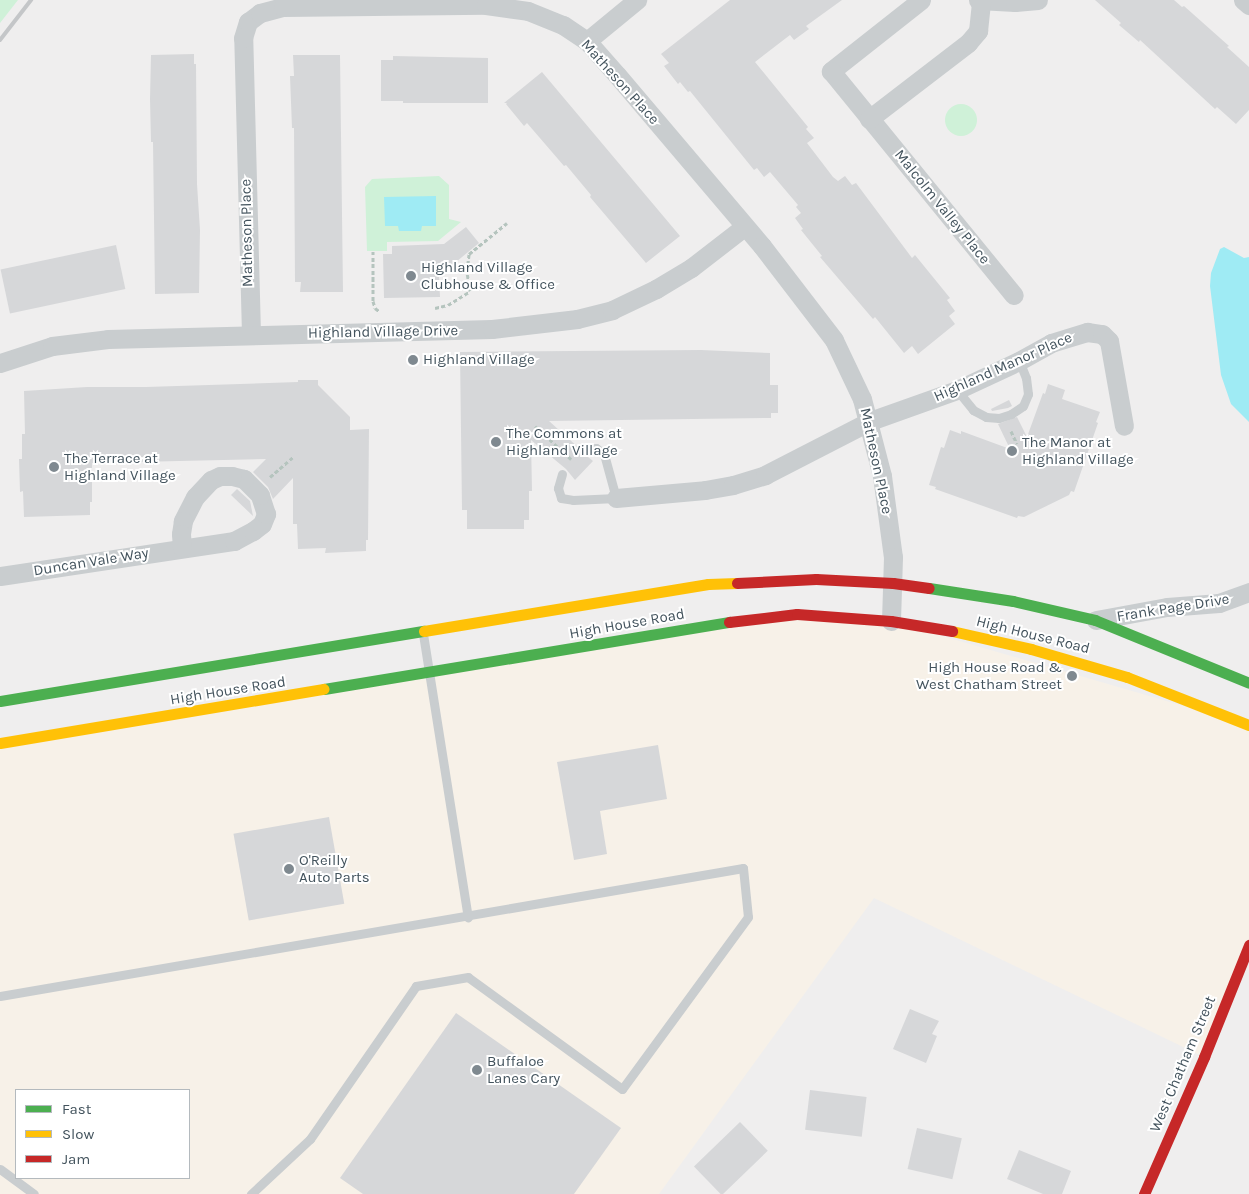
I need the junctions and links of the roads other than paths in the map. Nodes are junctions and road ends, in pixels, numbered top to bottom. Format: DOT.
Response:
graph roads {
  1 [pos="637,0"];
  2 [pos="920,0"];
  3 [pos="1038,0"];
  4 [pos="1243,0"];
  5 [pos="979,1"];
  6 [pos="1249,5"];
  7 [pos="586,40"];
  8 [pos="869,120"];
  9 [pos="744,227"];
  10 [pos="1014,296"];
  11 [pos="251,334"];
  12 [pos="1019,361"];
  13 [pos="0,363"];
  14 [pos="957,390"];
  15 [pos="870,421"];
  16 [pos="1124,426"];
  17 [pos="586,451"];
  18 [pos="562,474"];
  19 [pos="616,498"];
  20 [pos="182,547"];
  21 [pos="0,576"];
  22 [pos="893,583"];
  23 [pos="1249,592"];
  24 [pos="1095,620"];
  25 [pos="891,621"];
  26 [pos="422,631"];
  27 [pos="428,672"];
  28 [pos="1249,683"];
  29 [pos="0,701"];
  30 [pos="1249,725"];
  31 [pos="0,743"];
  32 [pos="468,917"];
  33 [pos="1249,945"];
  34 [pos="0,996"];
  35 [pos="0,1168"];
  36 [pos="34,1194"];
  37 [pos="251,1194"];
  38 [pos="1144,1194"];
  1 -- 7 [label="street"];
  2 -- 8 [label="street, Malcolm Valley Place"];
  3 -- 5 [label="street"];
  4 -- 6 [label="street"];
  5 -- 8 [label="street"];
  7 -- 9 [label="street, Matheson Place"];
  7 -- 11 [label="street, Matheson Place"];
  8 -- 10 [label="street, Malcolm Valley Place"];
  9 -- 11 [label="street, Highland Village Drive"];
  9 -- 15 [label="street, Matheson Place"];
  11 -- 13 [label="street, Highland Village Drive"];
  12 -- 14 [label="street, Highland Manor Place"];
  12 -- 14 [label="lane"];
  12 -- 16 [label="street, Highland Manor Place"];
  14 -- 15 [label="street, Highland Manor Place"];
  15 -- 19 [label="street, Highland Manor Place"];
  15 -- 22 [label="street, Matheson Place"];
  17 -- 19 [label="lane"];
  18 -- 19 [label="lane"];
  20 -- 20 [label="street, Duncan Vale Way"];
  20 -- 21 [label="street, Duncan Vale Way"];
  22 -- 24 [label="main road, High House Road"];
  22 -- 25 [label="street, Matheson Place"];
  22 -- 26 [label="main road, High House Road"];
  23 -- 24 [label="street, Frank Page Drive"];
  24 -- 28 [label="main road, High House Road"];
  25 -- 27 [label="main road, High House Road"];
  25 -- 30 [label="main road, High House Road"];
  26 -- 27 [label="lane"];
  26 -- 29 [label="main road, High House Road"];
  27 -- 31 [label="main road, High House Road"];
  27 -- 32 [label="lane"];
  32 -- 34 [label="lane"];
  32 -- 37 [label="lane"];
  33 -- 38 [label="main road, West Chatham Street"];
  35 -- 36 [label="lane"];
}
